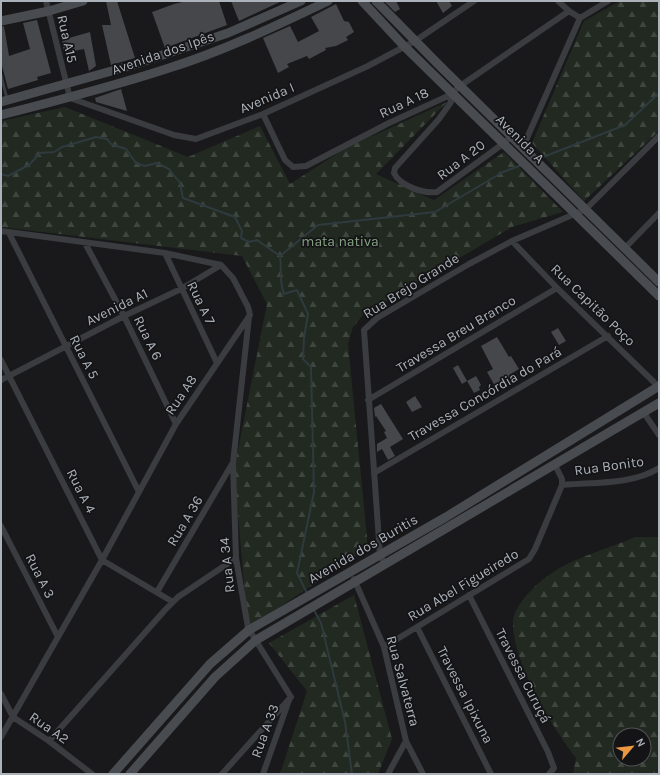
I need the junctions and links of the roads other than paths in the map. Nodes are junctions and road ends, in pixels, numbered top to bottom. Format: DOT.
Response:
graph roads {
  1 [pos="46,1"];
  2 [pos="83,1"];
  3 [pos="301,1"];
  4 [pos="328,1"];
  5 [pos="362,1"];
  6 [pos="376,1"];
  7 [pos="474,1"];
  8 [pos="558,1"];
  9 [pos="608,1"];
  10 [pos="49,11"];
  11 [pos="569,11"];
  12 [pos="580,18"];
  13 [pos="1,21"];
  14 [pos="415,41"];
  15 [pos="404,46"];
  16 [pos="1,76"];
  17 [pos="65,83"];
  18 [pos="460,86"];
  19 [pos="451,94"];
  20 [pos="70,98"];
  21 [pos="4,101"];
  22 [pos="263,114"];
  23 [pos="1,115"];
  24 [pos="511,136"];
  25 [pos="659,136"];
  26 [pos="504,143"];
  27 [pos="522,147"];
  28 [pos="586,209"];
  29 [pos="575,213"];
  30 [pos="659,213"];
  31 [pos="1,231"];
  32 [pos="9,233"];
  33 [pos="512,241"];
  34 [pos="86,243"];
  35 [pos="625,248"];
  36 [pos="164,253"];
  37 [pos="221,265"];
  38 [pos="659,282"];
  39 [pos="557,288"];
  40 [pos="181,290"];
  41 [pos="658,292"];
  42 [pos="250,315"];
  43 [pos="124,316"];
  44 [pos="608,336"];
  45 [pos="65,346"];
  46 [pos="1,360"];
  47 [pos="217,363"];
  48 [pos="9,376"];
  49 [pos="1,380"];
  50 [pos="659,386"];
  51 [pos="368,400"];
  52 [pos="659,403"];
  53 [pos="644,413"];
  54 [pos="176,424"];
  55 [pos="659,435"];
  56 [pos="233,462"];
  57 [pos="555,465"];
  58 [pos="659,468"];
  59 [pos="374,473"];
  60 [pos="562,485"];
  61 [pos="139,492"];
  62 [pos="1,526"];
  63 [pos="236,558"];
  64 [pos="102,560"];
  65 [pos="383,560"];
  66 [pos="350,572"];
  67 [pos="356,582"];
  68 [pos="157,592"];
  69 [pos="470,596"];
  70 [pos="173,602"];
  71 [pos="417,627"];
  72 [pos="249,630"];
  73 [pos="58,637"];
  74 [pos="256,640"];
  75 [pos="384,647"];
  76 [pos="1,694"];
  77 [pos="291,697"];
  78 [pos="13,717"];
  79 [pos="1,737"];
  80 [pos="49,741"];
  81 [pos="406,741"];
  82 [pos="92,774"];
  83 [pos="113,774"];
  84 [pos="130,774"];
  85 [pos="222,774"];
  86 [pos="262,774"];
  87 [pos="388,774"];
  88 [pos="423,774"];
  89 [pos="491,774"];
  90 [pos="549,774"];
  1 -- 10 [label="street, Rua A15"];
  2 -- 10 [label="main road"];
  3 -- 17 [label="main road, Avenida dos Ipês"];
  4 -- 20 [label="main road, Avenida dos Ipês"];
  5 -- 15 [label="main road, Avenida A"];
  6 -- 14 [label="main road, Avenida A"];
  7 -- 14 [label="street, Avenida I"];
  8 -- 11 [label="street"];
  9 -- 12 [label="street"];
  10 -- 13 [label="main road"];
  10 -- 17 [label="street, Rua A15"];
  11 -- 12 [label="street"];
  11 -- 18 [label="street, Rua A 18"];
  12 -- 27 [label="street"];
  14 -- 15 [label="street, Avenida I"];
  14 -- 18 [label="main road, Avenida A"];
  15 -- 19 [label="main road, Avenida A"];
  15 -- 22 [label="street, Avenida I"];
  16 -- 21 [label="lane"];
  17 -- 20 [label="street"];
  17 -- 21 [label="main road, Avenida dos Ipês"];
  18 -- 19 [label="street, Rua A 18"];
  18 -- 24 [label="main road, Avenida A"];
  19 -- 22 [label="street, Rua A 18"];
  19 -- 26 [label="main road, Avenida A"];
  19 -- 26 [label="street, Rua A 20"];
  20 -- 22 [label="street, Avenida I"];
  20 -- 23 [label="main road, Avenida dos Ipês"];
  24 -- 26 [label="street, Rua A 20"];
  24 -- 27 [label="main road, Avenida A"];
  25 -- 28 [label="street"];
  26 -- 29 [label="main road, Avenida A"];
  27 -- 28 [label="main road, Avenida A"];
  28 -- 29 [label="street, Rua Brejo Grande"];
  28 -- 35 [label="main road, Avenida A"];
  29 -- 33 [label="street, Rua Brejo Grande"];
  29 -- 41 [label="main road, Avenida A"];
  30 -- 35 [label="street"];
  31 -- 32 [label="street"];
  32 -- 34 [label="street"];
  32 -- 45 [label="street, Rua A 5"];
  33 -- 39 [label="street, Rua Capitão Poço"];
  33 -- 51 [label="street, Rua Brejo Grande"];
  34 -- 36 [label="street"];
  34 -- 43 [label="street, Rua A 6"];
  35 -- 38 [label="main road, Avenida A"];
  36 -- 37 [label="street"];
  36 -- 40 [label="street, Rua A 7"];
  37 -- 40 [label="street, Avenida A1"];
  37 -- 42 [label="street"];
  39 -- 44 [label="street, Rua Capitão Poço"];
  39 -- 51 [label="street, Travessa Breu Branco"];
  40 -- 43 [label="street, Avenida A1"];
  40 -- 47 [label="street, Rua A 7"];
  42 -- 47 [label="street, Rua A8"];
  42 -- 56 [label="street, Rua A 34"];
  43 -- 45 [label="street, Avenida A1"];
  43 -- 54 [label="street, Rua A 6"];
  44 -- 50 [label="street, Rua Capitão Poço"];
  44 -- 59 [label="street, Travessa Concórdia do Pará"];
  45 -- 48 [label="street, Avenida A1"];
  45 -- 61 [label="street, Rua A 5"];
  46 -- 48 [label="street, Rua A 4"];
  47 -- 54 [label="street, Rua A8"];
  48 -- 49 [label="street, Avenida A1"];
  48 -- 64 [label="street, Rua A 4"];
  50 -- 65 [label="main road, Avenida dos Buritis"];
  51 -- 59 [label="street, Rua Brejo Grande"];
  52 -- 53 [label="main road, Avenida dos Buritis"];
  53 -- 55 [label="street"];
  53 -- 57 [label="main road, Avenida dos Buritis"];
  54 -- 61 [label="street, Rua A8"];
  56 -- 63 [label="street, Rua A 34"];
  56 -- 68 [label="street, Rua A 36"];
  57 -- 60 [label="street"];
  57 -- 65 [label="main road, Avenida dos Buritis"];
  58 -- 60 [label="street, Rua Bonito"];
  59 -- 65 [label="street, Rua Brejo Grande"];
  60 -- 69 [label="street, Rua Abel Figueiredo"];
  61 -- 64 [label="street, Rua A8"];
  62 -- 73 [label="street, Rua A 3"];
  63 -- 70 [label="street"];
  63 -- 72 [label="street, Rua A 34"];
  64 -- 68 [label="street"];
  64 -- 73 [label="street, Rua A8"];
  65 -- 66 [label="main road, Avenida dos Buritis"];
  65 -- 67 [label="main road, Avenida dos Buritis"];
  66 -- 67 [label="street, Rua Salvaterra"];
  66 -- 72 [label="main road, Avenida dos Buritis"];
  67 -- 74 [label="main road, Avenida dos Buritis"];
  67 -- 75 [label="street, Rua Salvaterra"];
  68 -- 70 [label="street"];
  69 -- 71 [label="street, Rua Abel Figueiredo"];
  69 -- 90 [label="street, Travessa Curuçá"];
  70 -- 80 [label="street"];
  71 -- 75 [label="street, Rua Abel Figueiredo"];
  71 -- 89 [label="street, Travessa Ipixuna"];
  72 -- 74 [label="street, Rua A 34"];
  72 -- 83 [label="main road, Avenida dos Buritis"];
  73 -- 78 [label="street, Rua A8"];
  74 -- 77 [label="street, Rua A 34"];
  74 -- 84 [label="main road, Avenida dos Buritis"];
  75 -- 81 [label="street, Rua Salvaterra"];
  76 -- 78 [label="street, Rua A2"];
  77 -- 85 [label="street"];
  77 -- 86 [label="street, Rua A 33"];
  78 -- 79 [label="street, Rua A8"];
  78 -- 80 [label="street, Rua A2"];
  80 -- 82 [label="street, Rua A2"];
  81 -- 87 [label="street"];
  81 -- 88 [label="street, Rua Salvaterra"];
}
